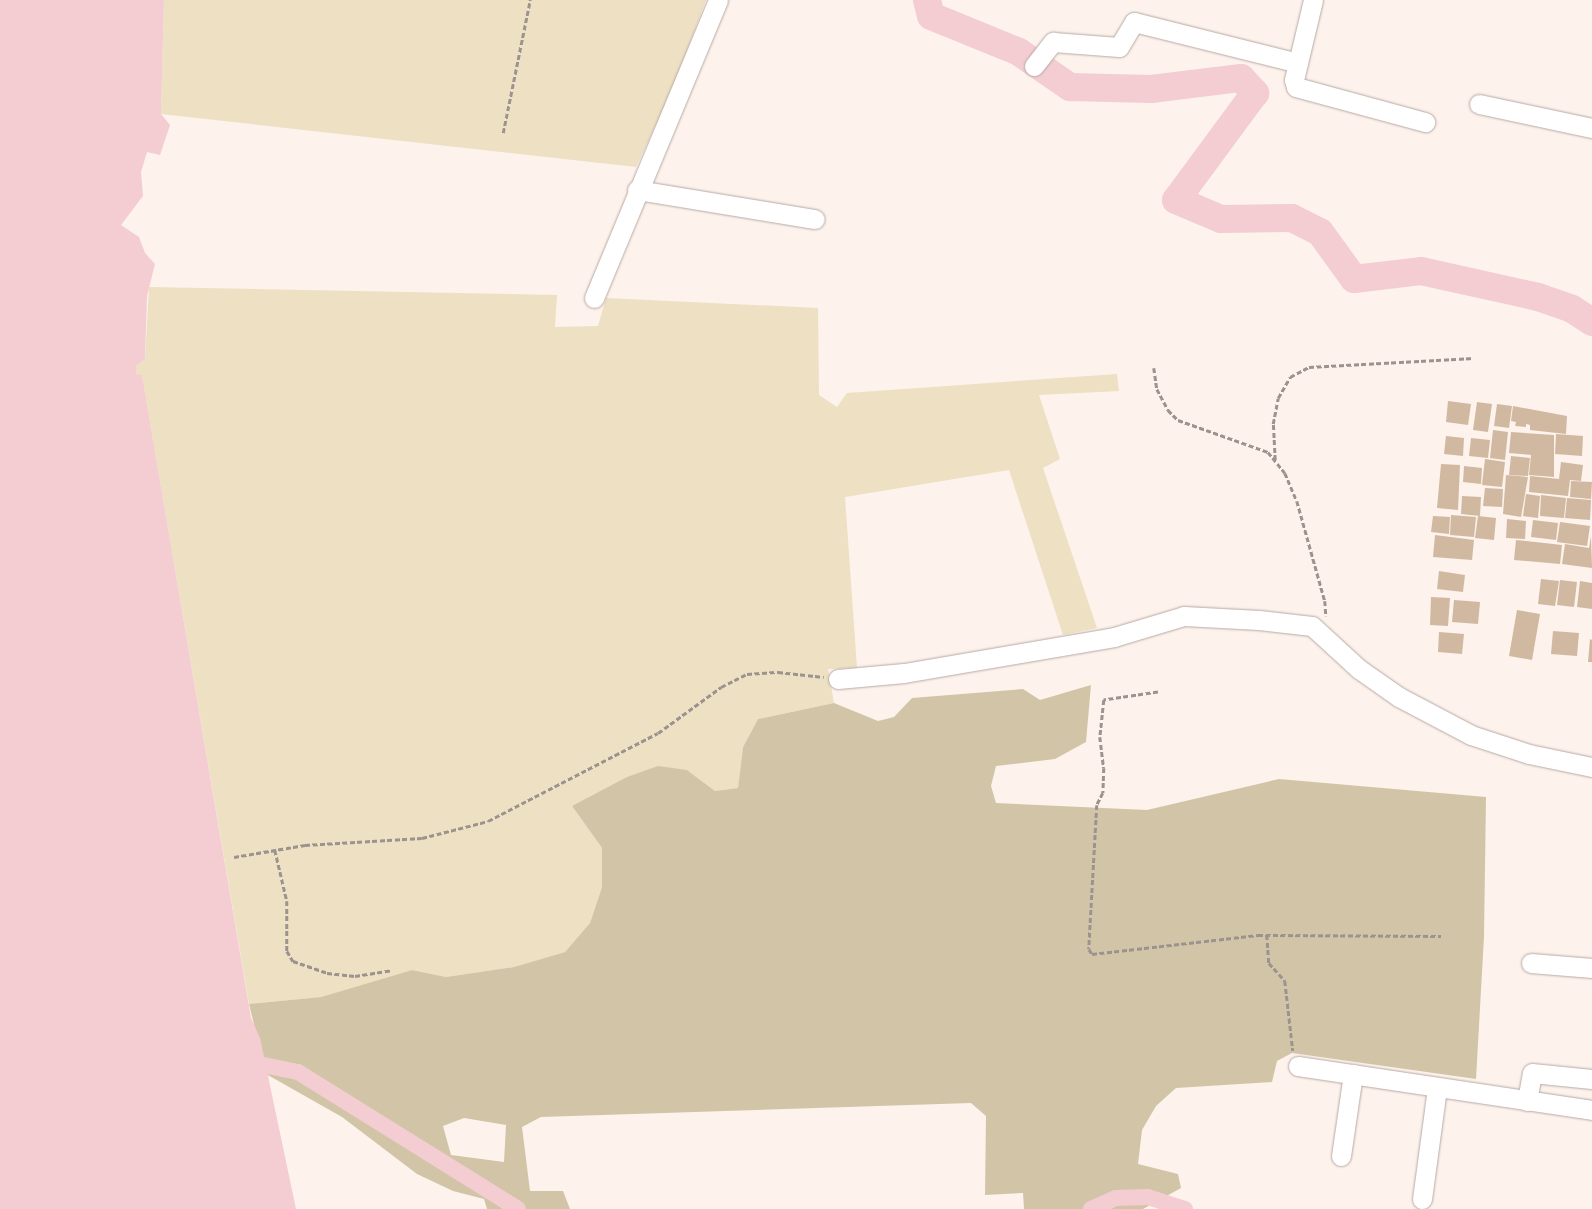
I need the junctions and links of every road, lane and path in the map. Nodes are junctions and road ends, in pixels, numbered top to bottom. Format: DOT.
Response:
graph roads {
  1 [pos="530,0"];
  2 [pos="718,0"];
  3 [pos="1313,0"];
  4 [pos="1298,63"];
  5 [pos="1034,66"];
  6 [pos="1479,104"];
  7 [pos="1425,122"];
  8 [pos="1592,128"];
  9 [pos="503,133"];
  10 [pos="637,190"];
  11 [pos="815,218"];
  12 [pos="594,298"];
  13 [pos="1474,358"];
  14 [pos="1154,368"];
  15 [pos="1275,460"];
  16 [pos="1326,638"];
  17 [pos="838,679"];
  18 [pos="1158,692"];
  19 [pos="1592,767"];
  20 [pos="275,850"];
  21 [pos="234,857"];
  22 [pos="1267,935"];
  23 [pos="1441,936"];
  24 [pos="1531,963"];
  25 [pos="1592,968"];
  26 [pos="392,970"];
  27 [pos="1298,1066"];
  28 [pos="1353,1074"];
  29 [pos="1592,1079"];
  30 [pos="1437,1088"];
  31 [pos="1527,1101"];
  32 [pos="1592,1110"];
  33 [pos="1341,1156"];
  34 [pos="1422,1199"];
  1 -- 9 [label="path"];
  2 -- 10 [label="street"];
  3 -- 4 [label="street"];
  4 -- 5 [label="street"];
  4 -- 7 [label="street"];
  6 -- 8 [label="street"];
  10 -- 11 [label="street"];
  10 -- 12 [label="street"];
  13 -- 15 [label="path"];
  14 -- 15 [label="path"];
  15 -- 16 [label="path"];
  16 -- 17 [label="street"];
  16 -- 19 [label="street"];
  17 -- 20 [label="path"];
  18 -- 22 [label="path"];
  20 -- 21 [label="path"];
  20 -- 26 [label="path"];
  22 -- 23 [label="path"];
  22 -- 27 [label="path"];
  24 -- 25 [label="street"];
  27 -- 28 [label="street"];
  28 -- 30 [label="street"];
  28 -- 33 [label="street"];
  29 -- 31 [label="street"];
  30 -- 31 [label="street"];
  30 -- 34 [label="street"];
  31 -- 32 [label="street"];
}
